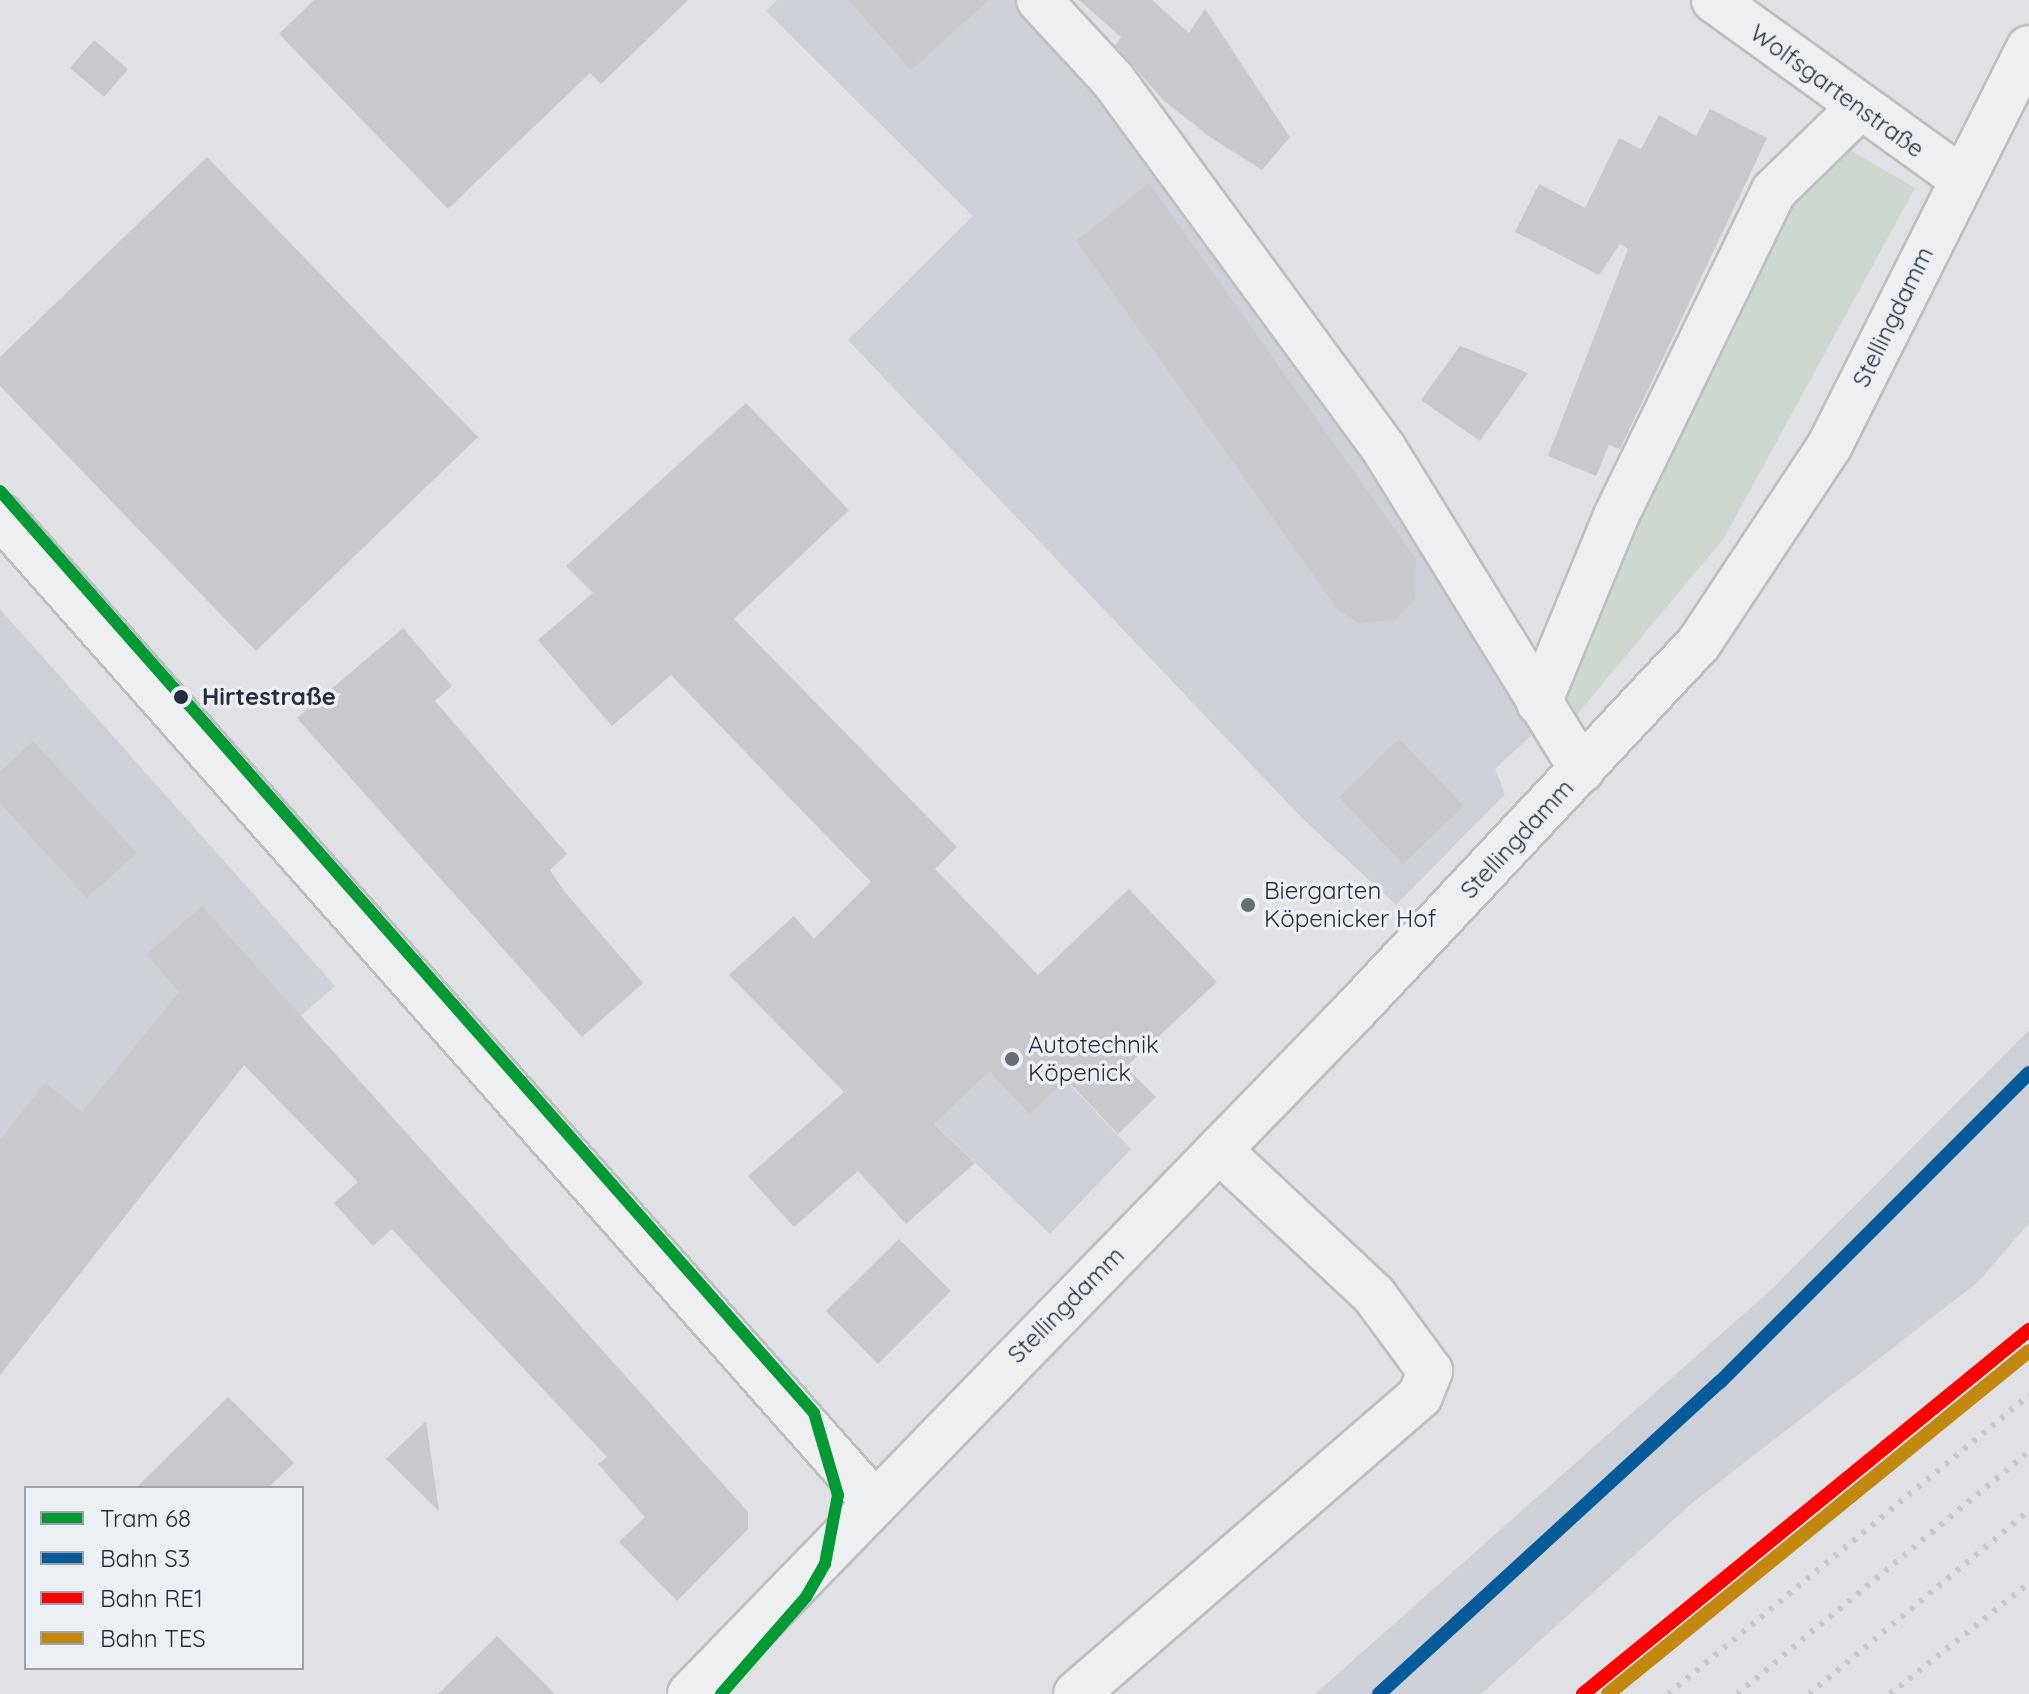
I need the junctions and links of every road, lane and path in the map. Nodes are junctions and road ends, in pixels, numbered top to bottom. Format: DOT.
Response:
graph roads {
  1 [pos="1039,0"];
  2 [pos="1714,0"];
  3 [pos="2029,48"];
  4 [pos="1858,109"];
  5 [pos="1962,179"];
  6 [pos="0,515"];
  7 [pos="1539,703"];
  8 [pos="1582,770"];
  9 [pos="1219,1150"];
  10 [pos="872,1500"];
  11 [pos="690,1694"];
  12 [pos="1076,1694"];
  1 -- 7 [label="street"];
  2 -- 4 [label="street, Wolfsgartenstraße"];
  3 -- 5 [label="street, Stellingdamm"];
  4 -- 5 [label="street, Wolfsgartenstraße"];
  4 -- 7 [label="street"];
  5 -- 8 [label="street, Stellingdamm"];
  6 -- 10 [label="street"];
  7 -- 8 [label="street"];
  8 -- 9 [label="street, Stellingdamm"];
  9 -- 10 [label="street, Stellingdamm"];
  9 -- 12 [label="street"];
  10 -- 11 [label="street, Stellingdamm"];
}
